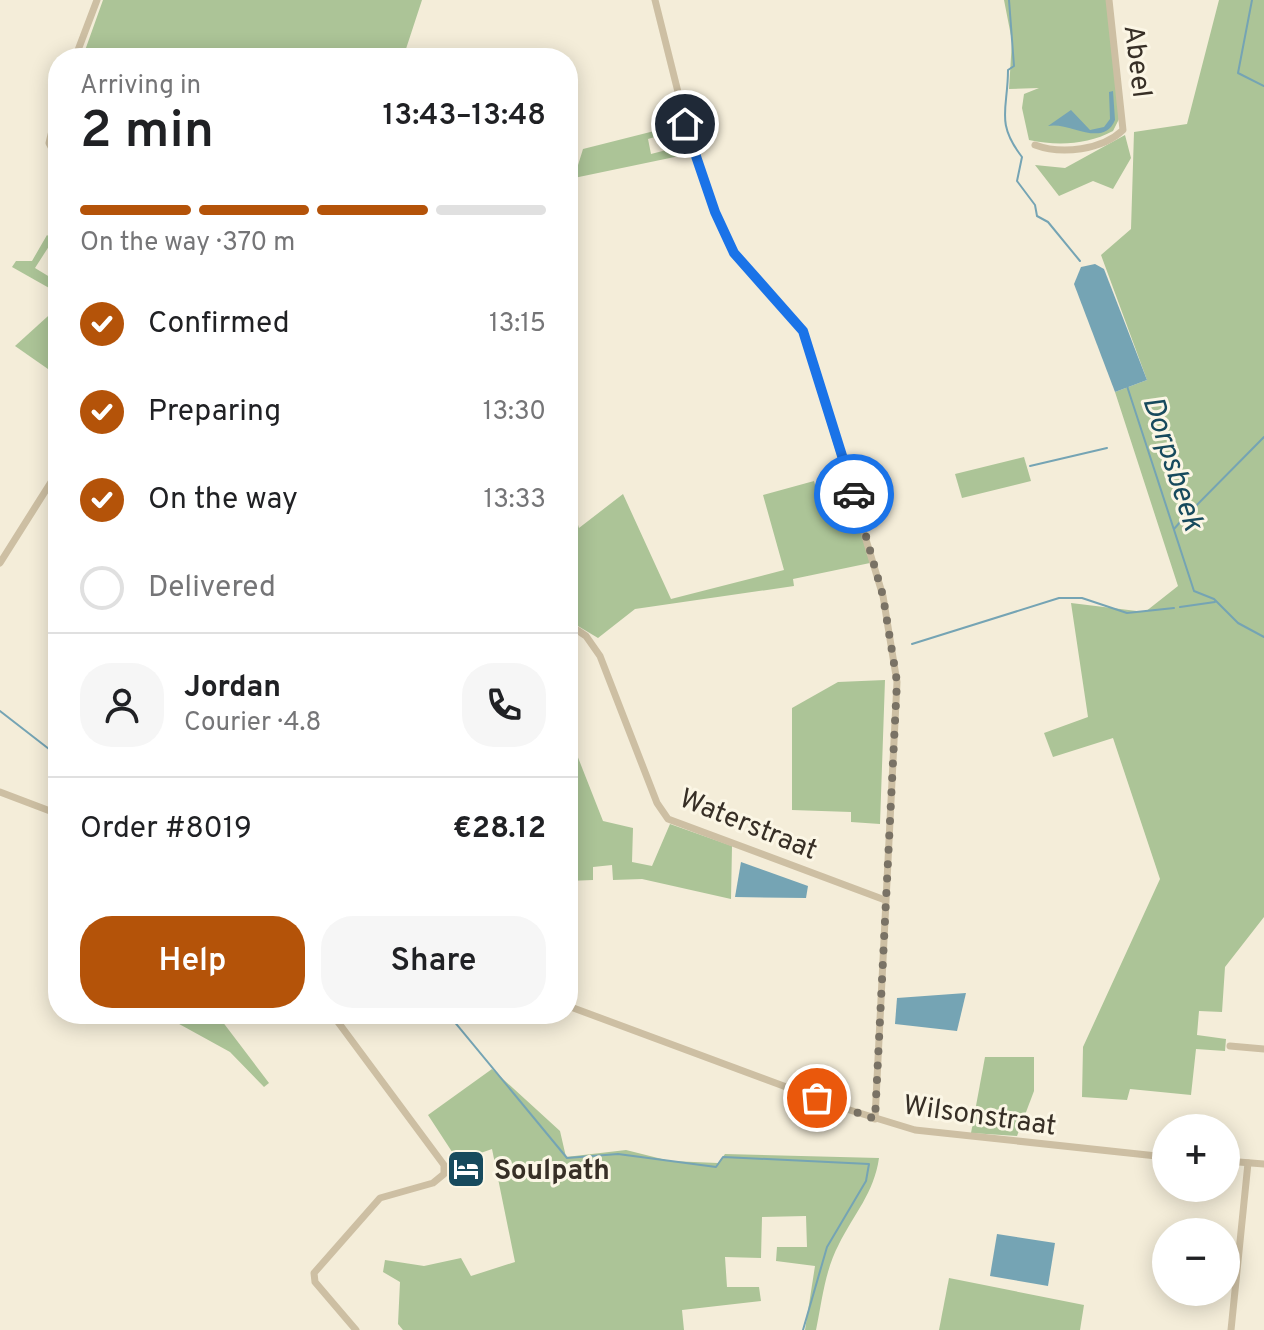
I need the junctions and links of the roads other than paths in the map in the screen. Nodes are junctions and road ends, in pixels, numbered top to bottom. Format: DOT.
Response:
graph roads {
  1 [pos="97,0"];
  2 [pos="655,0"];
  3 [pos="1109,0"];
  4 [pos="79,48"];
  5 [pos="1035,145"];
  6 [pos="48,487"];
  7 [pos="0,563"];
  8 [pos="578,631"];
  9 [pos="0,792"];
  10 [pos="48,810"];
  11 [pos="885,900"];
  12 [pos="578,1010"];
  13 [pos="339,1024"];
  14 [pos="1230,1046"];
  15 [pos="1264,1049"];
  16 [pos="875,1119"];
  17 [pos="1152,1155"];
  18 [pos="1240,1162"];
  19 [pos="1248,1163"];
  20 [pos="1264,1164"];
  21 [pos="356,1330"];
  22 [pos="1231,1330"];
  1 -- 4 [label="street"];
  2 -- 11 [label="street"];
  3 -- 5 [label="street, Abeel"];
  6 -- 7 [label="street"];
  8 -- 11 [label="street, Waterstraat"];
  9 -- 10 [label="street"];
  11 -- 16 [label="street"];
  12 -- 16 [label="street, Wilsonstraat"];
  13 -- 21 [label="street"];
  14 -- 15 [label="street"];
  16 -- 17 [label="street, Wilsonstraat"];
  18 -- 19 [label="street"];
  19 -- 20 [label="street"];
  19 -- 22 [label="street"];
}
